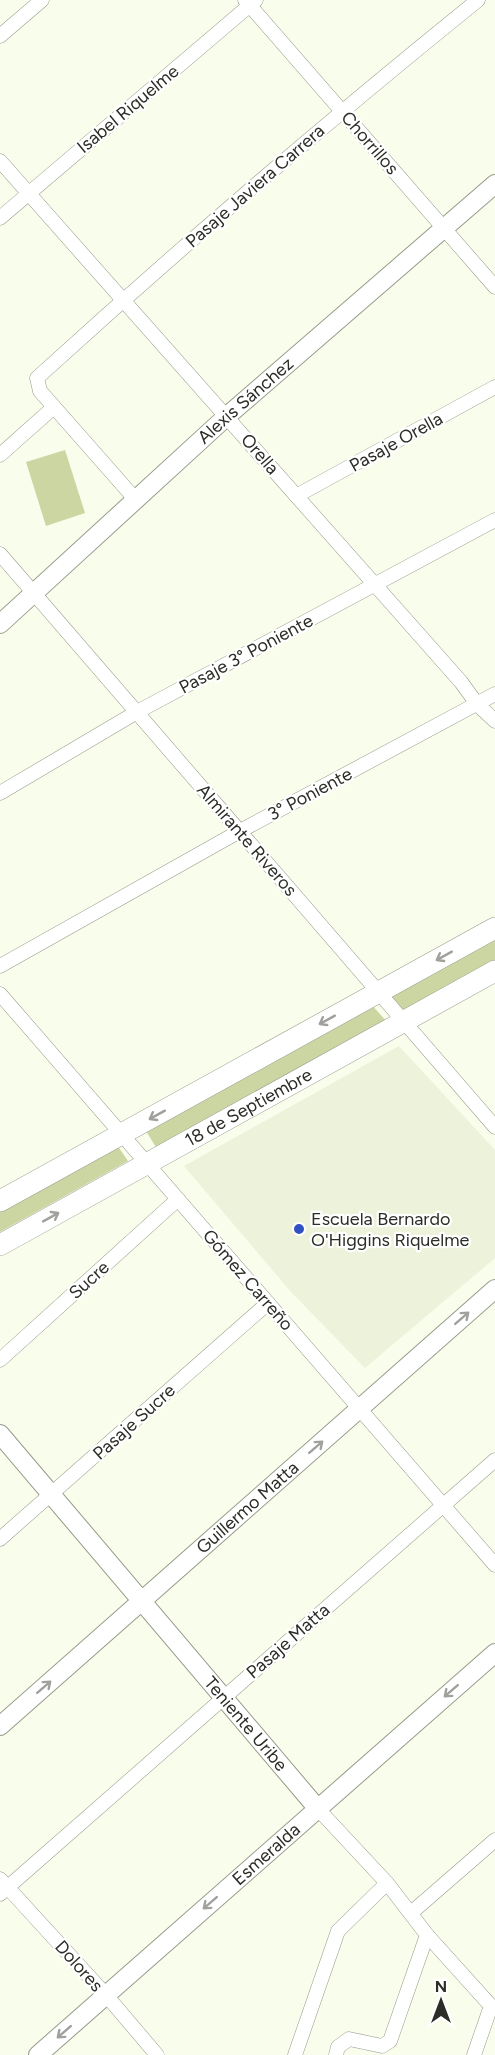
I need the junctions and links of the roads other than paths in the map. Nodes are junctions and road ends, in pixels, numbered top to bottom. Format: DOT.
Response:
graph roads {
  1 [pos="42,0"];
  2 [pos="478,0"];
  3 [pos="250,2"];
  4 [pos="0,36"];
  5 [pos="341,111"];
  6 [pos="0,161"];
  7 [pos="495,184"];
  8 [pos="28,193"];
  9 [pos="0,218"];
  10 [pos="444,229"];
  11 [pos="494,282"];
  12 [pos="123,300"];
  13 [pos="495,387"];
  14 [pos="54,407"];
  15 [pos="226,417"];
  16 [pos="0,455"];
  17 [pos="296,496"];
  18 [pos="136,500"];
  19 [pos="495,520"];
  20 [pos="0,554"];
  21 [pos="375,585"];
  22 [pos="34,594"];
  23 [pos="0,624"];
  24 [pos="495,694"];
  25 [pos="477,704"];
  26 [pos="137,712"];
  27 [pos="495,720"];
  28 [pos="0,793"];
  29 [pos="240,831"];
  30 [pos="495,928"];
  31 [pos="0,966"];
  32 [pos="495,971"];
  33 [pos="378,991"];
  34 [pos="0,994"];
  35 [pos="403,1021"];
  36 [pos="495,1104"];
  37 [pos="484,1114"];
  38 [pos="495,1126"];
  39 [pos="121,1134"];
  40 [pos="147,1164"];
  41 [pos="178,1199"];
  42 [pos="0,1201"];
  43 [pos="0,1245"];
  44 [pos="495,1289"];
  45 [pos="268,1303"];
  46 [pos="0,1360"];
  47 [pos="359,1408"];
  48 [pos="0,1434"];
  49 [pos="495,1460"];
  50 [pos="52,1495"];
  51 [pos="443,1505"];
  52 [pos="0,1539"];
  53 [pos="495,1565"];
  54 [pos="141,1601"];
  55 [pos="495,1653"];
  56 [pos="224,1698"];
  57 [pos="0,1726"];
  58 [pos="318,1809"];
  59 [pos="495,1840"];
  60 [pos="387,1884"];
  61 [pos="2,1886"];
  62 [pos="411,1913"];
  63 [pos="427,1935"];
  64 [pos="106,1995"];
  65 [pos="493,2006"];
  66 [pos="38,2055"];
  67 [pos="157,2055"];
  68 [pos="295,2055"];
  69 [pos="336,2055"];
  70 [pos="474,2055"];
  1 -- 4 [label="street"];
  2 -- 5 [label="street, Pasaje Javiera Carrera"];
  3 -- 5 [label="street, Chorrillos"];
  3 -- 8 [label="street, Isabel Riquelme"];
  5 -- 10 [label="street, Chorrillos"];
  5 -- 12 [label="street, Pasaje Javiera Carrera"];
  6 -- 8 [label="street, Orella"];
  7 -- 10 [label="street, Alexis Sánchez"];
  8 -- 9 [label="street, Isabel Riquelme"];
  8 -- 12 [label="street, Orella"];
  10 -- 11 [label="street, Chorrillos"];
  10 -- 15 [label="street, Alexis Sánchez"];
  12 -- 14 [label="street, Pasaje Javiera Carrera"];
  12 -- 15 [label="street, Orella"];
  13 -- 17 [label="street, Pasaje Orella"];
  14 -- 16 [label="street"];
  14 -- 18 [label="street"];
  15 -- 17 [label="street, Orella"];
  15 -- 18 [label="street, Alexis Sánchez"];
  17 -- 21 [label="street, Orella"];
  18 -- 22 [label="street, Alexis Sánchez"];
  19 -- 21 [label="street, Pasaje 3° Poniente"];
  20 -- 22 [label="street, Almirante Riveros"];
  21 -- 25 [label="street, Orella"];
  21 -- 26 [label="street, Pasaje 3° Poniente"];
  22 -- 23 [label="street, Alexis Sánchez"];
  22 -- 26 [label="street, Almirante Riveros"];
  24 -- 25 [label="street, 3° Poniente"];
  25 -- 27 [label="street, Orella"];
  25 -- 29 [label="street, 3° Poniente"];
  26 -- 28 [label="street, Pasaje 3° Poniente"];
  26 -- 29 [label="street, Almirante Riveros"];
  29 -- 31 [label="street, 3° Poniente"];
  29 -- 33 [label="street, Almirante Riveros"];
  30 -- 33 [label="main road, one-way"];
  32 -- 35 [label="main road, 18 de Septiembre"];
  33 -- 35 [label="street, Almirante Riveros"];
  33 -- 39 [label="main road, one-way"];
  34 -- 39 [label="street, Gómez Carreño"];
  35 -- 37 [label="street, Almirante Riveros"];
  35 -- 40 [label="main road, 18 de Septiembre"];
  36 -- 37 [label="street"];
  37 -- 38 [label="street, Almirante Riveros"];
  39 -- 40 [label="street, Gómez Carreño"];
  39 -- 42 [label="main road"];
  40 -- 41 [label="street, Gómez Carreño"];
  43 -- 40 [label="main road, 18 de Septiembre, one-way"];
  41 -- 45 [label="street, Gómez Carreño"];
  41 -- 46 [label="street, Sucre"];
  47 -- 44 [label="street, Guillermo Matta, one-way"];
  45 -- 47 [label="street, Gómez Carreño"];
  45 -- 50 [label="street, Pasaje Sucre"];
  47 -- 51 [label="street, Gómez Carreño"];
  54 -- 47 [label="street, Guillermo Matta, one-way"];
  48 -- 50 [label="street, Teniente Uribe"];
  49 -- 51 [label="street, Pasaje Matta"];
  50 -- 52 [label="street, Pasaje Sucre"];
  50 -- 54 [label="street, Teniente Uribe"];
  51 -- 53 [label="street, Gómez Carreño"];
  51 -- 56 [label="street, Pasaje Matta"];
  54 -- 56 [label="street, Teniente Uribe"];
  57 -- 54 [label="street, Guillermo Matta, one-way"];
  55 -- 58 [label="street, Esmeralda, one-way"];
  56 -- 58 [label="street, Teniente Uribe"];
  56 -- 61 [label="street, Pasaje Matta"];
  58 -- 60 [label="street, Teniente Uribe"];
  58 -- 64 [label="street, Esmeralda, one-way"];
  59 -- 62 [label="street"];
  60 -- 62 [label="street, Teniente Uribe"];
  60 -- 68 [label="street"];
  61 -- 64 [label="street, Dolores"];
  62 -- 63 [label="street, Teniente Uribe"];
  63 -- 65 [label="street, Teniente Uribe"];
  63 -- 69 [label="street"];
  64 -- 66 [label="street, Esmeralda, one-way"];
  64 -- 67 [label="street, Dolores"];
  65 -- 70 [label="street"];
}
